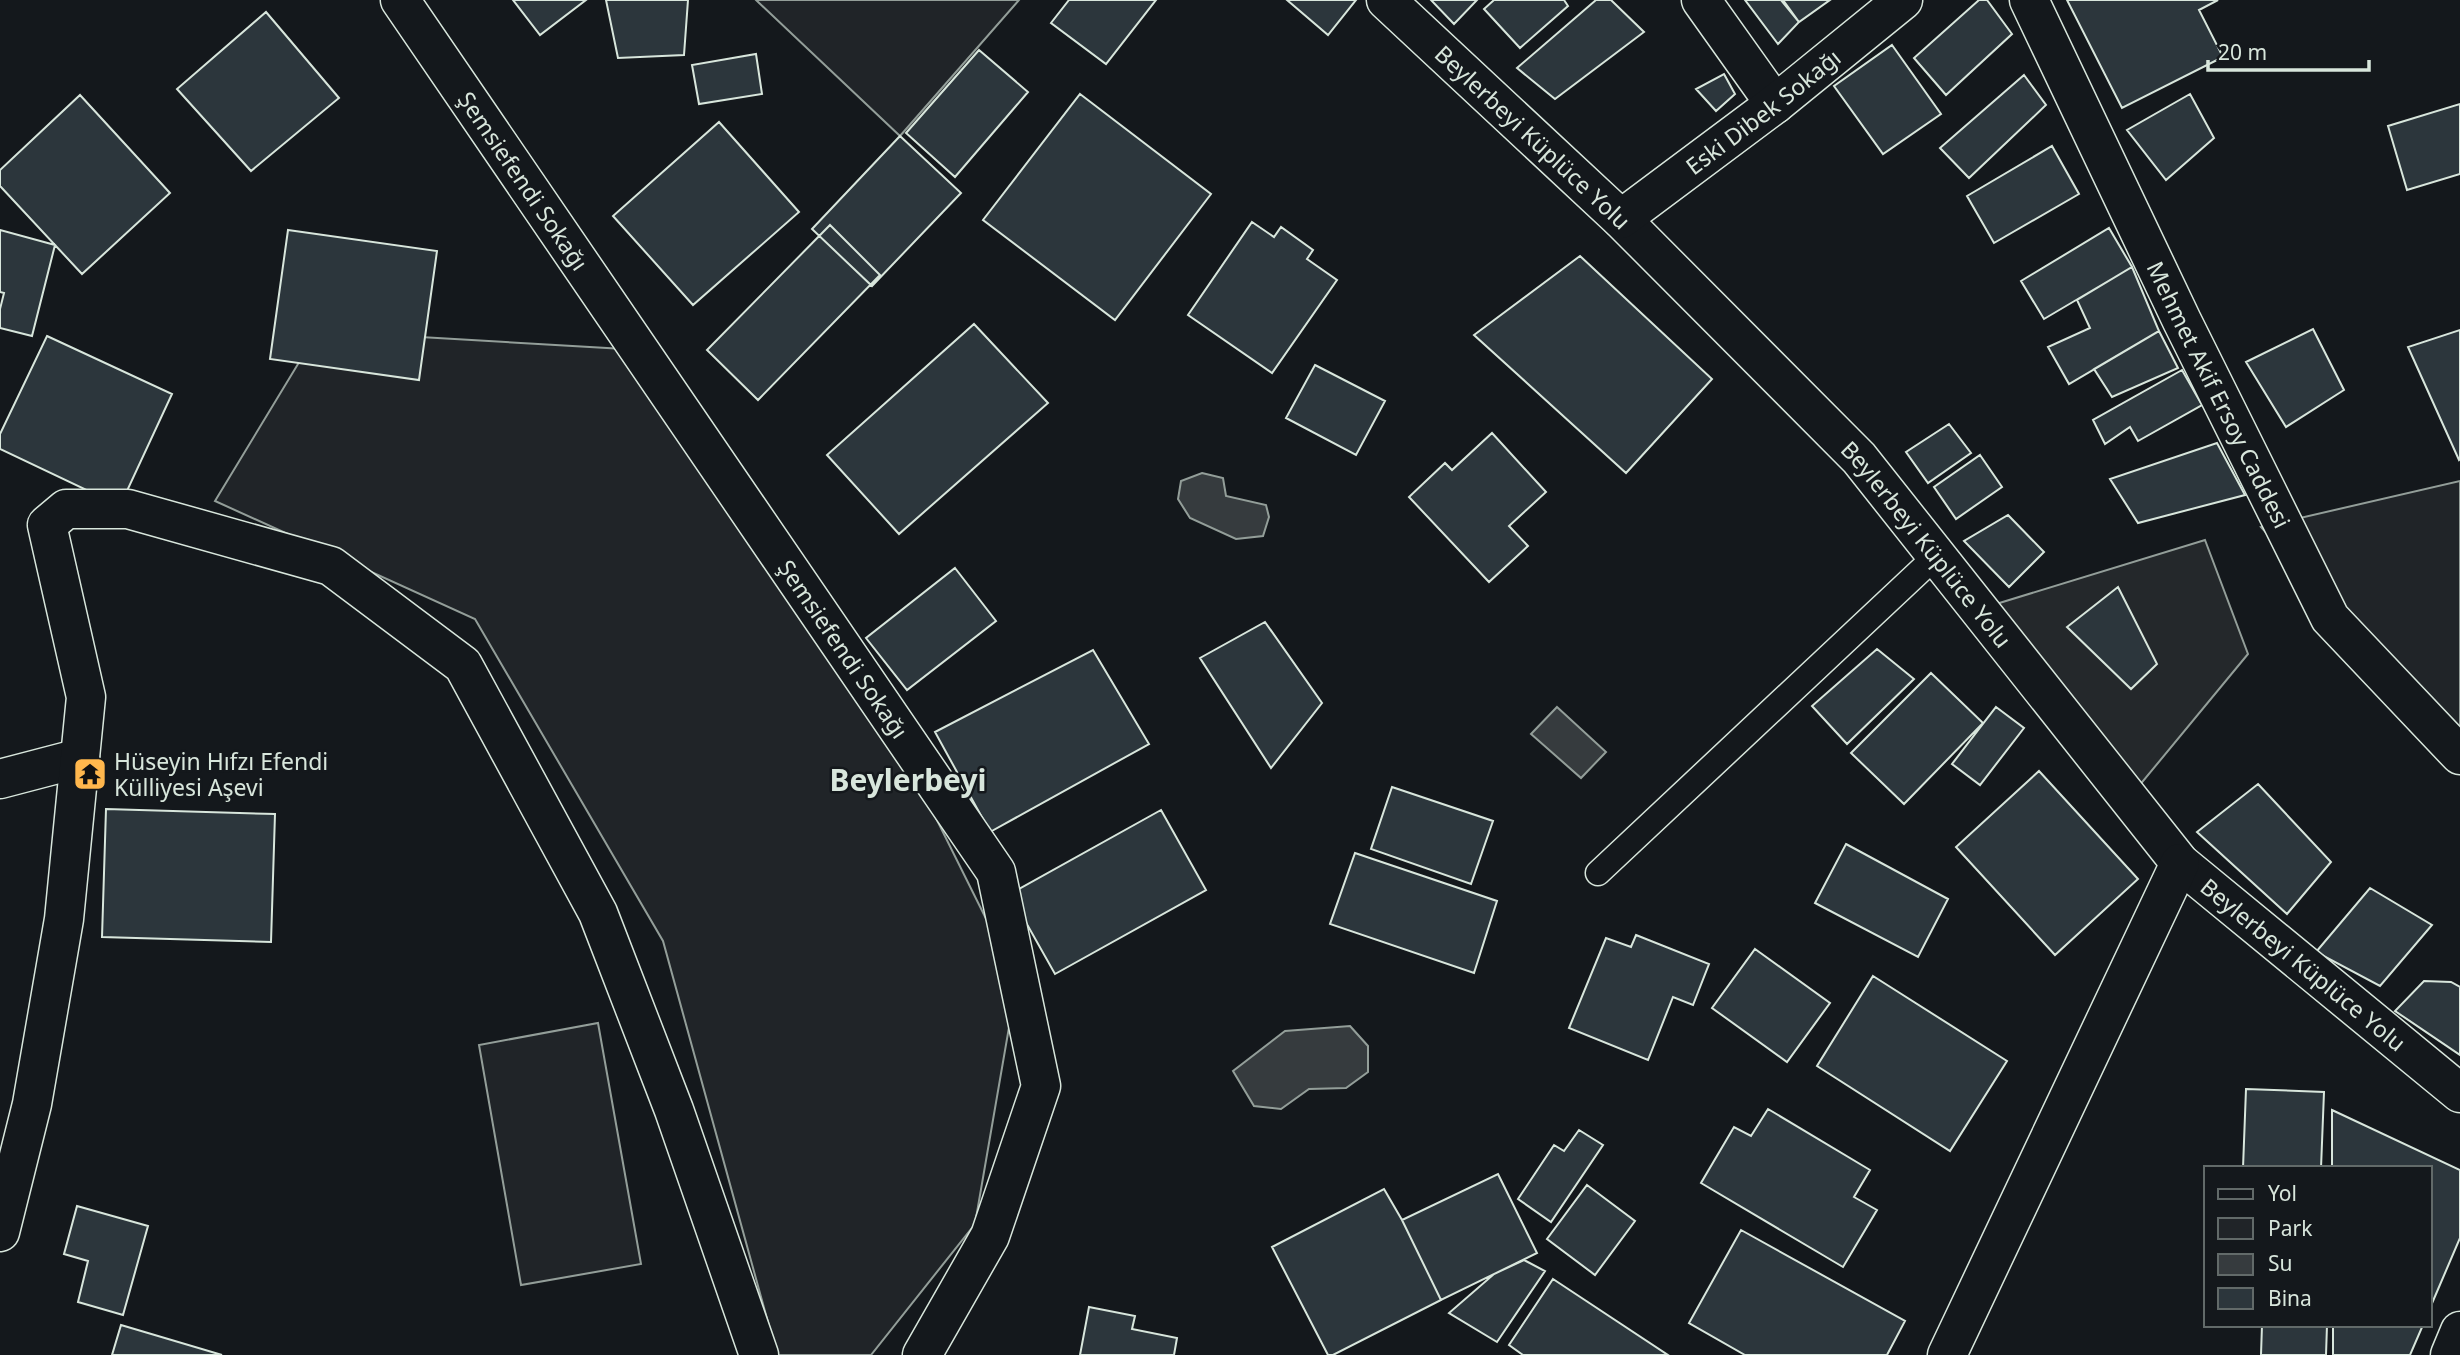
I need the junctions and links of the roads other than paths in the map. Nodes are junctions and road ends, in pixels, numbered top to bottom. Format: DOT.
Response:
graph roads {
  1 [pos="400,0"];
  2 [pos="1387,0"];
  3 [pos="1701,0"];
  4 [pos="1903,0"];
  5 [pos="2029,0"];
  6 [pos="1775,104"];
  7 [pos="1621,219"];
  8 [pos="1936,556"];
  9 [pos="2460,755"];
  10 [pos="80,758"];
  11 [pos="0,779"];
  12 [pos="2180,863"];
  13 [pos="1598,873"];
  14 [pos="2460,1093"];
  15 [pos="0,1232"];
  16 [pos="2460,1331"];
  17 [pos="759,1355"];
  18 [pos="922,1355"];
  19 [pos="1947,1355"];
  20 [pos="2450,1355"];
  1 -- 18 [label="street, Şemsiefendi Sokağı"];
  2 -- 7 [label="street, Beylerbeyi Küplüce Yolu"];
  3 -- 6 [label="street"];
  4 -- 6 [label="street, Eski Dibek Sokağı"];
  5 -- 9 [label="street, Mehmet Akif Ersoy Caddesi"];
  6 -- 7 [label="street, Eski Dibek Sokağı"];
  7 -- 8 [label="street, Beylerbeyi Küplüce Yolu"];
  8 -- 12 [label="street, Beylerbeyi Küplüce Yolu"];
  8 -- 13 [label="lane"];
  10 -- 11 [label="street"];
  10 -- 15 [label="street"];
  10 -- 17 [label="street"];
  12 -- 14 [label="street, Beylerbeyi Küplüce Yolu"];
  12 -- 19 [label="street"];
  16 -- 20 [label="street"];
}
